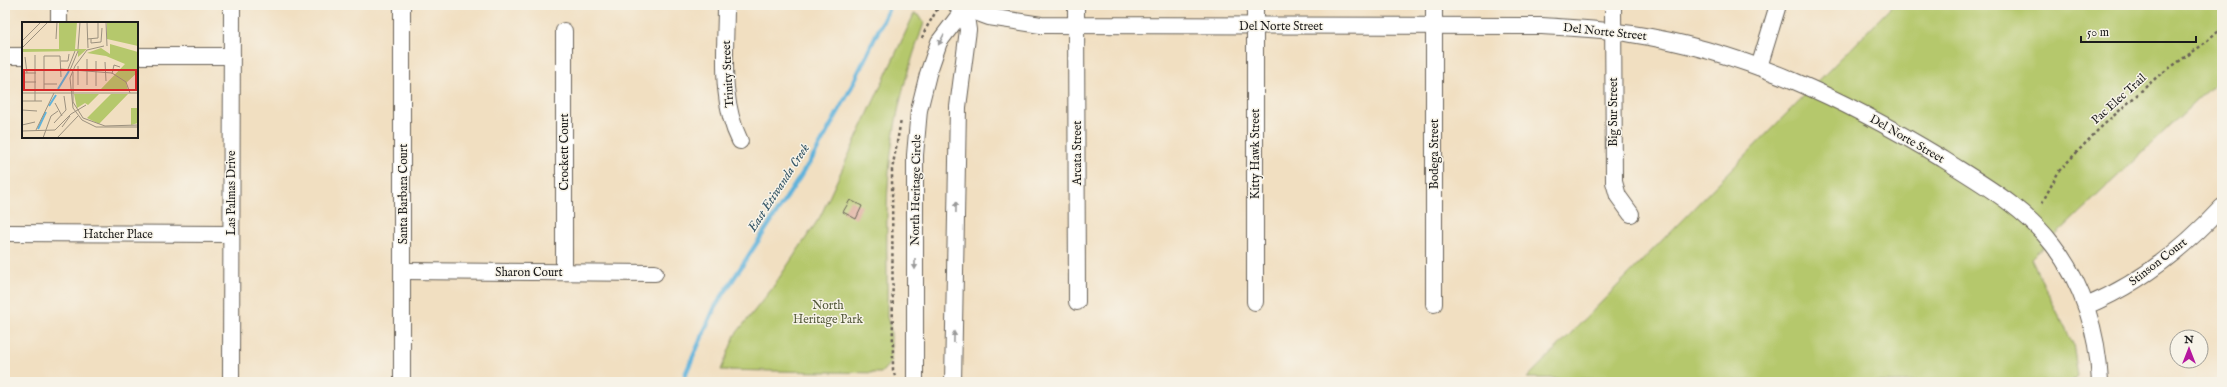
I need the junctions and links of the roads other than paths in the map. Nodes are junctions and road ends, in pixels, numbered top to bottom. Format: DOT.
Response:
graph roads {
  1 [pos="59,5"];
  2 [pos="232,5"];
  3 [pos="402,5"];
  4 [pos="726,5"];
  5 [pos="1076,5"];
  6 [pos="1255,5"];
  7 [pos="1434,5"];
  8 [pos="1613,5"];
  9 [pos="1778,5"];
  10 [pos="962,6"];
  11 [pos="59,22"];
  12 [pos="1434,25"];
  13 [pos="1076,26"];
  14 [pos="1255,26"];
  15 [pos="564,31"];
  16 [pos="1613,31"];
  17 [pos="5,56"];
  18 [pos="22,56"];
  19 [pos="138,56"];
  20 [pos="232,56"];
  21 [pos="1759,67"];
  22 [pos="740,140"];
  23 [pos="2222,207"];
  24 [pos="1631,214"];
  25 [pos="5,233"];
  26 [pos="231,234"];
  27 [pos="403,271"];
  28 [pos="564,272"];
  29 [pos="655,273"];
  30 [pos="1077,302"];
  31 [pos="1255,302"];
  32 [pos="1434,304"];
  33 [pos="2086,306"];
  34 [pos="231,382"];
  35 [pos="402,382"];
  36 [pos="915,382"];
  37 [pos="953,382"];
  38 [pos="2100,382"];
  1 -- 11 [label="street"];
  2 -- 20 [label="street, Las Palmas Drive"];
  3 -- 27 [label="street, Santa Barbara Court"];
  4 -- 22 [label="street, Trinity Street"];
  5 -- 13 [label="street, Arcata Street"];
  6 -- 14 [label="street, Kitty Hawk Street"];
  7 -- 12 [label="street, Bodega Street"];
  8 -- 16 [label="street, Big Sur Street"];
  9 -- 21 [label="street"];
  10 -- 13 [label="street, Del Norte Street"];
  10 -- 36 [label="street, North Heritage Circle, one-way"];
  37 -- 10 [label="street, one-way"];
  12 -- 14 [label="street, Del Norte Street"];
  12 -- 16 [label="street, Del Norte Street"];
  12 -- 32 [label="street, Bodega Street"];
  13 -- 14 [label="street, Del Norte Street"];
  13 -- 30 [label="street, Arcata Street"];
  14 -- 31 [label="street, Kitty Hawk Street"];
  15 -- 28 [label="street, Crockett Court"];
  16 -- 21 [label="street, Del Norte Street"];
  16 -- 24 [label="street, Big Sur Street"];
  17 -- 18 [label="street"];
  19 -- 20 [label="street"];
  20 -- 26 [label="street, Las Palmas Drive"];
  21 -- 33 [label="street, Del Norte Street"];
  23 -- 33 [label="street, Stinson Court"];
  25 -- 26 [label="street, Hatcher Place"];
  26 -- 34 [label="street, Las Palmas Drive"];
  27 -- 28 [label="street, Sharon Court"];
  27 -- 35 [label="street, Santa Barbara Court"];
  28 -- 29 [label="street, Sharon Court"];
  33 -- 38 [label="street, Del Norte Street"];
}
